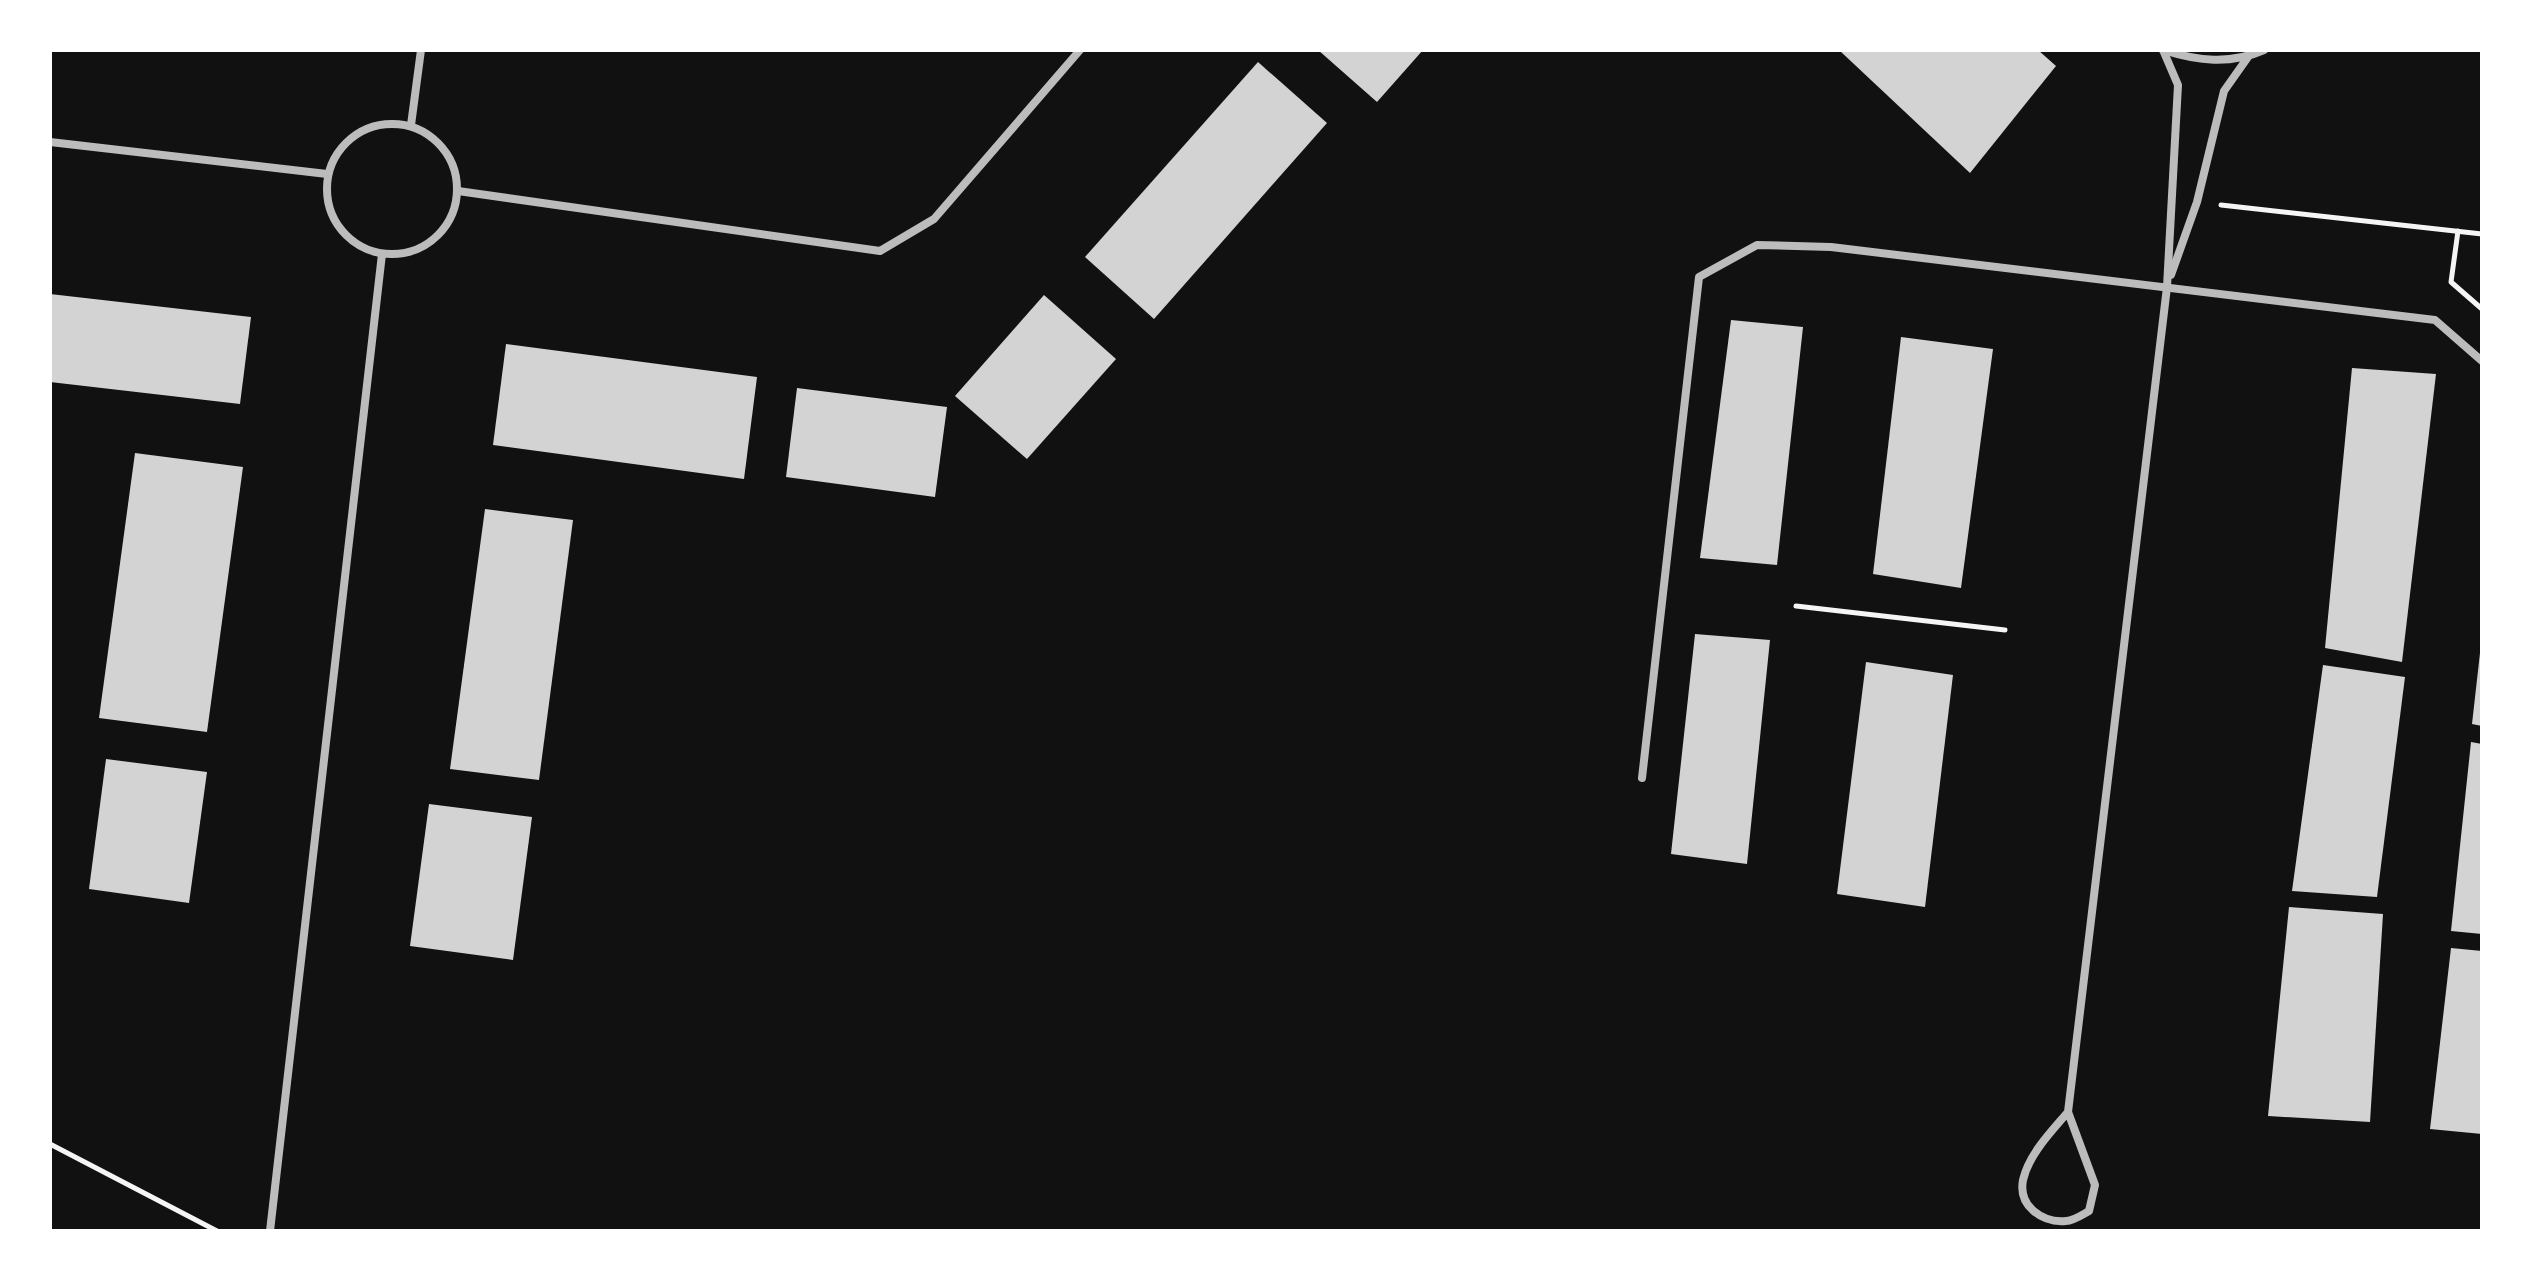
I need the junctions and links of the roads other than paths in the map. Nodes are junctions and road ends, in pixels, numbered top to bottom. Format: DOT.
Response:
graph roads {
  1 [pos="421,50"];
  2 [pos="1080,50"];
  3 [pos="2163,50"];
  4 [pos="2264,50"];
  5 [pos="2248,57"];
  6 [pos="411,125"];
  7 [pos="50,142"];
  8 [pos="327,174"];
  9 [pos="458,191"];
  10 [pos="382,254"];
  11 [pos="2167,287"];
  12 [pos="2482,361"];
  13 [pos="1642,778"];
  14 [pos="2068,1112"];
  15 [pos="270,1231"];
  1 -- 6 [label="street"];
  2 -- 9 [label="street"];
  3 -- 5 [label="street"];
  3 -- 11 [label="street"];
  4 -- 5 [label="street"];
  5 -- 11 [label="street"];
  6 -- 8 [label="street"];
  6 -- 9 [label="street"];
  7 -- 8 [label="street"];
  8 -- 10 [label="street"];
  9 -- 10 [label="street"];
  10 -- 15 [label="street"];
  11 -- 12 [label="street"];
  11 -- 13 [label="street"];
  11 -- 14 [label="street"];
  14 -- 14 [label="street"];
}
